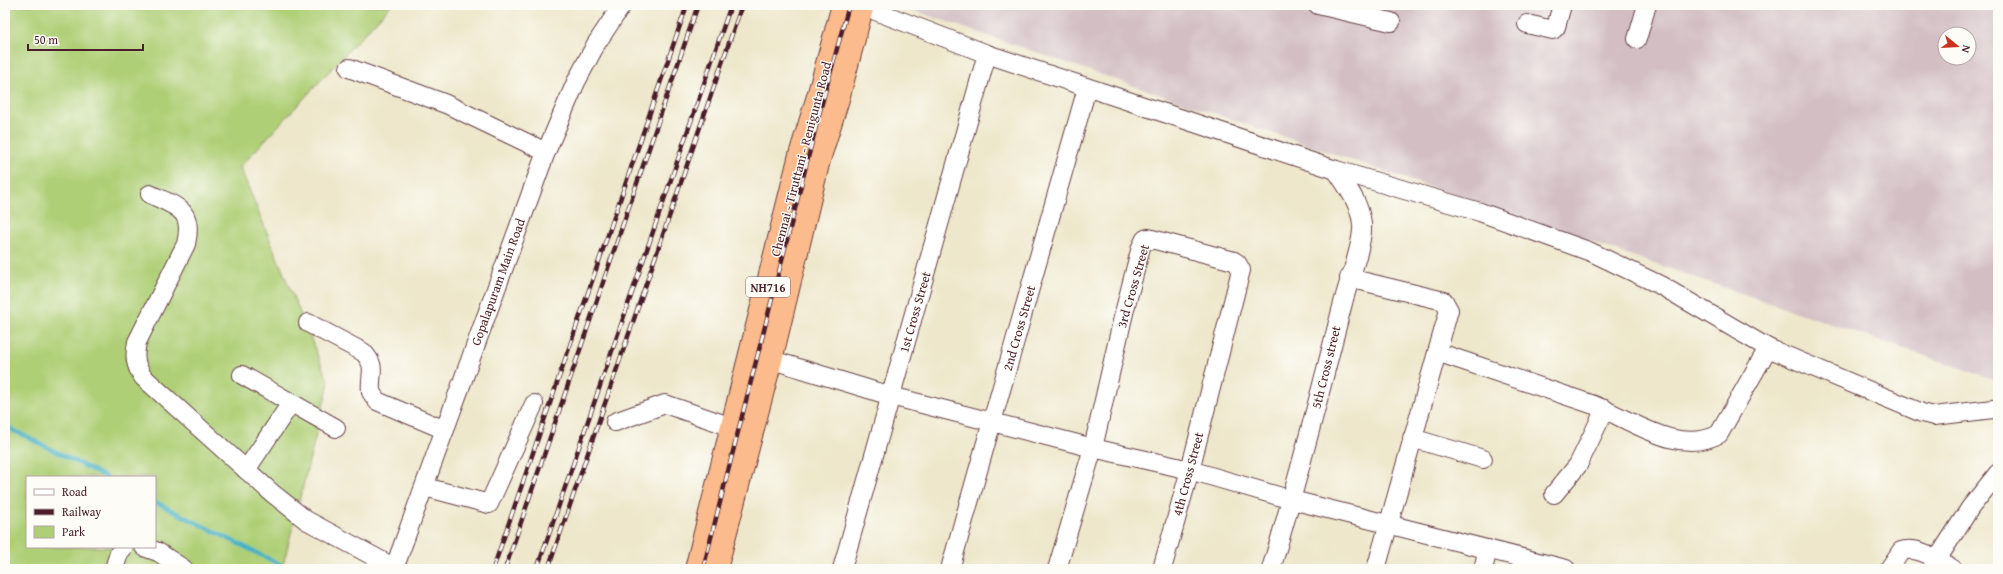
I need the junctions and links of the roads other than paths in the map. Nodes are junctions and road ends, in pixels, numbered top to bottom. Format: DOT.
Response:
graph roads {
  1 [pos="622,5"];
  2 [pos="857,5"];
  3 [pos="1318,5"];
  4 [pos="1562,5"];
  5 [pos="1647,5"];
  6 [pos="1391,22"];
  7 [pos="1527,24"];
  8 [pos="1637,39"];
  9 [pos="987,54"];
  10 [pos="349,68"];
  11 [pos="1087,88"];
  12 [pos="546,152"];
  13 [pos="1336,170"];
  14 [pos="150,194"];
  15 [pos="1349,278"];
  16 [pos="308,323"];
  17 [pos="1768,348"];
  18 [pos="1436,352"];
  19 [pos="761,356"];
  20 [pos="242,375"];
  21 [pos="1214,378"];
  22 [pos="891,396"];
  23 [pos="291,403"];
  24 [pos="534,404"];
  25 [pos="1605,409"];
  26 [pos="1998,410"];
  27 [pos="615,422"];
  28 [pos="992,422"];
  29 [pos="732,427"];
  30 [pos="336,428"];
  31 [pos="445,430"];
  32 [pos="1412,438"];
  33 [pos="1093,448"];
  34 [pos="1483,459"];
  35 [pos="246,470"];
  36 [pos="1190,470"];
  37 [pos="1998,473"];
  38 [pos="424,487"];
  39 [pos="1554,494"];
  40 [pos="1292,500"];
  41 [pos="1387,526"];
  42 [pos="123,548"];
  43 [pos="147,548"];
  44 [pos="1488,549"];
  45 [pos="1934,564"];
  46 [pos="394,568"];
  47 [pos="114,569"];
  48 [pos="184,569"];
  49 [pos="696,569"];
  50 [pos="716,569"];
  51 [pos="842,569"];
  52 [pos="950,569"];
  53 [pos="1057,569"];
  54 [pos="1162,569"];
  55 [pos="1271,569"];
  56 [pos="1376,569"];
  57 [pos="1483,569"];
  58 [pos="1566,569"];
  59 [pos="1889,569"];
  60 [pos="1953,569"];
  1 -- 12 [label="street, Gopalapuram Main Road"];
  2 -- 9 [label="street"];
  2 -- 19 [label="highway, Chennai - Tiruttani - Renigunta Road / NH716"];
  3 -- 6 [label="street"];
  4 -- 7 [label="street"];
  5 -- 8 [label="street"];
  9 -- 11 [label="street"];
  9 -- 22 [label="street, 1st Cross Street"];
  10 -- 12 [label="street"];
  11 -- 13 [label="street"];
  11 -- 28 [label="street, 2nd Cross Street"];
  12 -- 31 [label="street, Gopalapuram Main Road"];
  13 -- 15 [label="street, 5th Cross street"];
  13 -- 17 [label="street"];
  14 -- 35 [label="street"];
  15 -- 18 [label="street"];
  15 -- 40 [label="street, 5th Cross street"];
  16 -- 31 [label="street"];
  17 -- 25 [label="street"];
  17 -- 26 [label="street"];
  18 -- 25 [label="street"];
  18 -- 32 [label="street"];
  19 -- 22 [label="street"];
  19 -- 29 [label="highway, Chennai - Tiruttani - Renigunta Road / NH716"];
  19 -- 50 [label="highway, Chennai - Tiruttani - Renigunta Road / NH716"];
  20 -- 23 [label="street"];
  21 -- 33 [label="street, 3rd Cross Street"];
  21 -- 36 [label="street, 4th Cross Street"];
  22 -- 28 [label="street"];
  22 -- 51 [label="street, 1st Cross Street"];
  23 -- 30 [label="street"];
  23 -- 35 [label="street"];
  24 -- 38 [label="street"];
  25 -- 39 [label="street"];
  27 -- 29 [label="street"];
  28 -- 33 [label="street"];
  28 -- 52 [label="street, 2nd Cross Street"];
  29 -- 49 [label="highway, Chennai - Tiruttani - Renigunta Road / NH716"];
  31 -- 38 [label="street, Gopalapuram Main Road"];
  32 -- 34 [label="street"];
  32 -- 41 [label="street"];
  33 -- 36 [label="street"];
  33 -- 53 [label="street"];
  35 -- 46 [label="street"];
  36 -- 40 [label="street"];
  36 -- 54 [label="street, 4th Cross Street"];
  37 -- 45 [label="street"];
  38 -- 46 [label="street, Gopalapuram Main Road"];
  40 -- 41 [label="street"];
  40 -- 55 [label="street, 5th Cross street"];
  41 -- 44 [label="street"];
  41 -- 56 [label="street"];
  42 -- 47 [label="street"];
  43 -- 48 [label="street"];
  44 -- 57 [label="street"];
  44 -- 58 [label="street"];
  45 -- 59 [label="street"];
  45 -- 60 [label="street"];
}
